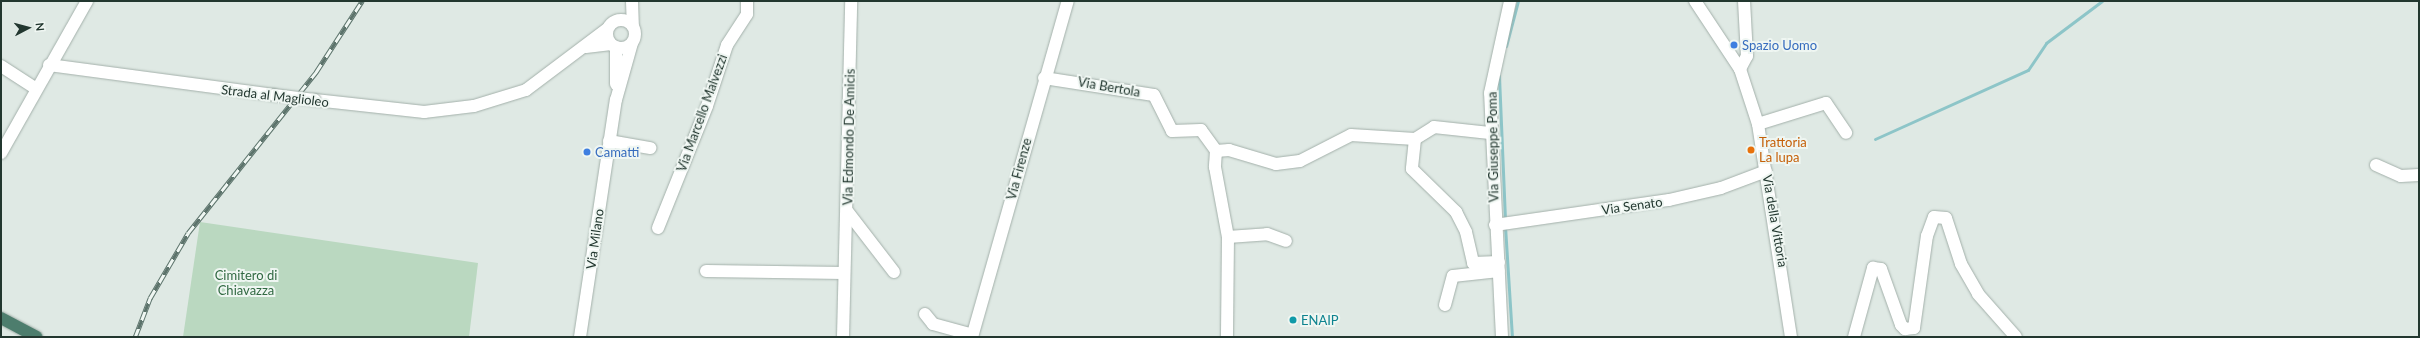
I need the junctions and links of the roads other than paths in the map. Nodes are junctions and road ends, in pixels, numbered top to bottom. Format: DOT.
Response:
graph roads {
  1 [pos="88,1"];
  2 [pos="628,1"];
  3 [pos="632,1"];
  4 [pos="747,1"];
  5 [pos="851,1"];
  6 [pos="1068,1"];
  7 [pos="1510,1"];
  8 [pos="1695,1"];
  9 [pos="1744,1"];
  10 [pos="618,19"];
  11 [pos="633,26"];
  12 [pos="607,29"];
  13 [pos="632,43"];
  14 [pos="614,46"];
  15 [pos="586,47"];
  16 [pos="48,65"];
  17 [pos="1,66"];
  18 [pos="1740,69"];
  19 [pos="1044,78"];
  20 [pos="36,88"];
  21 [pos="616,100"];
  22 [pos="1758,124"];
  23 [pos="1490,133"];
  24 [pos="1846,133"];
  25 [pos="1415,139"];
  26 [pos="610,141"];
  27 [pos="650,148"];
  28 [pos="1216,150"];
  29 [pos="1,153"];
  30 [pos="2376,165"];
  31 [pos="1766,171"];
  32 [pos="2419,175"];
  33 [pos="847,210"];
  34 [pos="1495,225"];
  35 [pos="658,228"];
  36 [pos="1228,237"];
  37 [pos="1286,241"];
  38 [pos="1499,266"];
  39 [pos="706,271"];
  40 [pos="894,272"];
  41 [pos="844,273"];
  42 [pos="1445,305"];
  43 [pos="925,314"];
  44 [pos="1,318"];
  45 [pos="972,336"];
  46 [pos="36,337"];
  47 [pos="580,337"];
  48 [pos="843,337"];
  49 [pos="1228,337"];
  50 [pos="1502,337"];
  51 [pos="1791,337"];
  52 [pos="1854,337"];
  53 [pos="2016,337"];
  1 -- 16 [label="street"];
  2 -- 10 [label="street"];
  3 -- 11 [label="street"];
  4 -- 35 [label="street, Via Marcello Malvezzi"];
  5 -- 33 [label="street, Via Edmondo De Amicis"];
  6 -- 19 [label="street, Via Firenze"];
  7 -- 23 [label="street, Via Giuseppe Poma"];
  8 -- 18 [label="street, Via della Vittoria"];
  9 -- 18 [label="street"];
  10 -- 11 [label="street"];
  10 -- 12 [label="street"];
  11 -- 13 [label="street"];
  12 -- 14 [label="street"];
  12 -- 15 [label="street, Strada al Maglioleo"];
  13 -- 14 [label="street"];
  13 -- 21 [label="street, Via Milano"];
  14 -- 15 [label="street, Strada al Maglioleo"];
  14 -- 21 [label="street, Via Milano"];
  15 -- 16 [label="street, Strada al Maglioleo, bridge"];
  16 -- 20 [label="street"];
  17 -- 20 [label="street"];
  18 -- 22 [label="street, Via della Vittoria"];
  19 -- 28 [label="street, Via Bertola"];
  19 -- 45 [label="street, Via Firenze"];
  20 -- 29 [label="street"];
  21 -- 26 [label="street, Via Milano"];
  22 -- 24 [label="street"];
  22 -- 31 [label="street, Via della Vittoria"];
  23 -- 25 [label="street"];
  23 -- 34 [label="street, Via Giuseppe Poma"];
  25 -- 28 [label="street"];
  25 -- 38 [label="street"];
  26 -- 27 [label="street"];
  26 -- 47 [label="street, Via Milano"];
  28 -- 36 [label="street"];
  30 -- 32 [label="street"];
  31 -- 34 [label="street, Via Senato"];
  31 -- 51 [label="street, Via della Vittoria"];
  33 -- 40 [label="street"];
  33 -- 41 [label="street, Via Edmondo De Amicis"];
  34 -- 38 [label="street, Via Giuseppe Poma"];
  36 -- 37 [label="street"];
  36 -- 49 [label="street"];
  38 -- 42 [label="street"];
  38 -- 50 [label="street, Via Giuseppe Poma"];
  39 -- 41 [label="street"];
  41 -- 48 [label="street, Via Edmondo De Amicis"];
  43 -- 45 [label="street"];
  44 -- 46 [label="highway"];
  52 -- 53 [label="street"];
}
